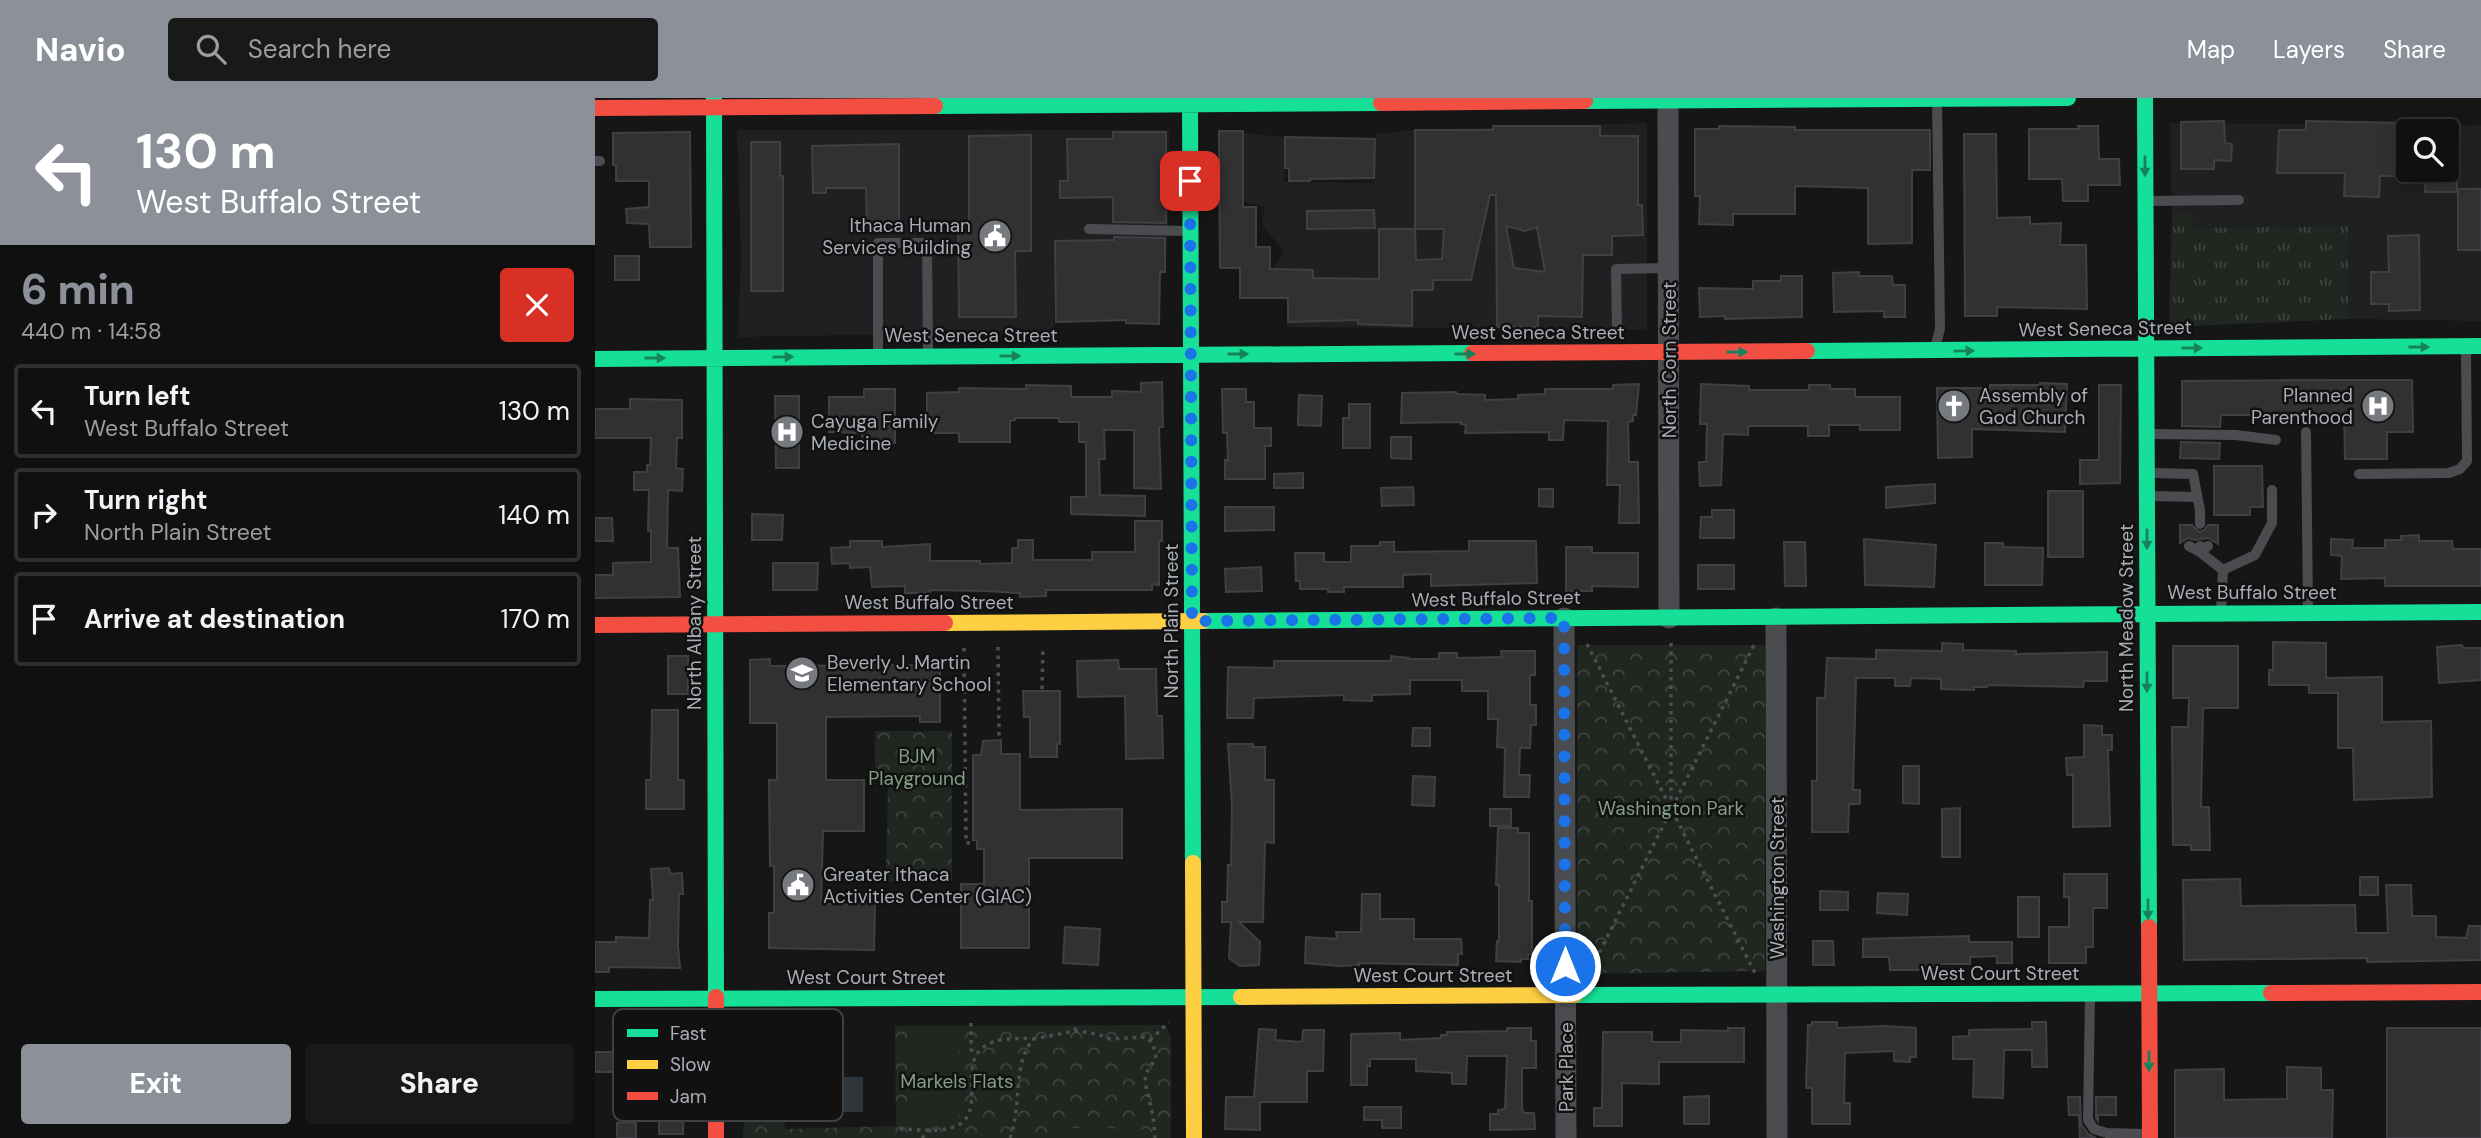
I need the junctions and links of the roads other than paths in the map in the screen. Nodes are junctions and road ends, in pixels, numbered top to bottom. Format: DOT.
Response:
graph roads {
  1 [pos="2068,98"];
  2 [pos="2145,98"];
  3 [pos="1668,99"];
  4 [pos="1937,99"];
  5 [pos="1484,100"];
  6 [pos="1540,100"];
  7 [pos="1610,100"];
  8 [pos="1190,101"];
  9 [pos="714,102"];
  10 [pos="595,108"];
  11 [pos="2239,200"];
  12 [pos="2145,201"];
  13 [pos="1089,229"];
  14 [pos="1191,231"];
  15 [pos="1668,268"];
  16 [pos="1617,331"];
  17 [pos="2473,346"];
  18 [pos="2146,348"];
  19 [pos="1935,351"];
  20 [pos="1669,352"];
  21 [pos="1191,354"];
  22 [pos="878,356"];
  23 [pos="928,356"];
  24 [pos="715,358"];
  25 [pos="595,359"];
  26 [pos="2307,432"];
  27 [pos="2146,434"];
  28 [pos="2276,440"];
  29 [pos="2147,473"];
  30 [pos="2359,474"];
  31 [pos="2272,490"];
  32 [pos="2147,496"];
  33 [pos="2197,497"];
  34 [pos="2200,510"];
  35 [pos="2199,548"];
  36 [pos="2223,570"];
  37 [pos="2481,612"];
  38 [pos="2308,613"];
  39 [pos="2147,614"];
  40 [pos="2221,614"];
  41 [pos="1564,618"];
  42 [pos="1669,618"];
  43 [pos="1776,618"];
  44 [pos="1192,621"];
  45 [pos="595,625"];
  46 [pos="715,625"];
  47 [pos="2481,992"];
  48 [pos="2090,993"];
  49 [pos="2149,993"];
  50 [pos="1777,994"];
  51 [pos="1565,995"];
  52 [pos="1193,996"];
  53 [pos="595,999"];
  54 [pos="716,999"];
  55 [pos="716,1009"];
  56 [pos="2150,1136"];
  57 [pos="1194,1138"];
  58 [pos="1566,1138"];
  59 [pos="1777,1138"];
  1 -- 4 [label="main road"];
  2 -- 12 [label="main road, North Meadow Street, one-way"];
  3 -- 4 [label="main road"];
  3 -- 7 [label="main road"];
  3 -- 15 [label="street, North Corn Street"];
  4 -- 19 [label="lane"];
  5 -- 6 [label="main road"];
  5 -- 8 [label="main road"];
  6 -- 7 [label="main road"];
  8 -- 9 [label="main road"];
  8 -- 14 [label="main road, North Plain Street"];
  9 -- 10 [label="main road"];
  9 -- 24 [label="main road, North Albany Street"];
  11 -- 12 [label="lane"];
  12 -- 18 [label="main road, North Meadow Street"];
  13 -- 14 [label="lane"];
  14 -- 21 [label="main road, North Plain Street"];
  15 -- 16 [label="lane"];
  15 -- 20 [label="street, North Corn Street"];
  18 -- 17 [label="main road, West Seneca Street, one-way"];
  17 -- 30 [label="lane"];
  19 -- 18 [label="main road, West Seneca Street, one-way"];
  18 -- 27 [label="main road, North Meadow Street"];
  20 -- 19 [label="main road, West Seneca Street, one-way"];
  21 -- 20 [label="main road, West Seneca Street, one-way"];
  20 -- 42 [label="street, North Corn Street"];
  23 -- 21 [label="main road, West Seneca Street, one-way"];
  21 -- 44 [label="main road, North Plain Street"];
  22 -- 23 [label="main road, West Seneca Street"];
  22 -- 23 [label="lane"];
  24 -- 22 [label="main road, West Seneca Street, one-way"];
  25 -- 24 [label="main road, West Seneca Street, one-way"];
  24 -- 46 [label="main road, North Albany Street"];
  26 -- 38 [label="lane"];
  27 -- 28 [label="lane"];
  27 -- 29 [label="main road, North Meadow Street"];
  29 -- 32 [label="main road, North Meadow Street"];
  29 -- 33 [label="lane"];
  31 -- 36 [label="lane"];
  32 -- 33 [label="lane"];
  32 -- 39 [label="main road, North Meadow Street, one-way"];
  33 -- 34 [label="lane"];
  34 -- 34 [label="lane"];
  35 -- 36 [label="lane"];
  36 -- 40 [label="lane"];
  37 -- 38 [label="main road, West Buffalo Street"];
  38 -- 40 [label="main road, West Buffalo Street"];
  39 -- 40 [label="main road, West Buffalo Street"];
  39 -- 43 [label="main road, West Buffalo Street"];
  39 -- 49 [label="main road, North Meadow Street, one-way"];
  41 -- 42 [label="main road, West Buffalo Street"];
  41 -- 44 [label="main road, West Buffalo Street"];
  41 -- 51 [label="street, Park Place"];
  42 -- 43 [label="main road, West Buffalo Street"];
  43 -- 50 [label="street, Washington Street"];
  44 -- 46 [label="main road, West Buffalo Street"];
  44 -- 52 [label="main road, North Plain Street"];
  45 -- 46 [label="main road, West Buffalo Street"];
  46 -- 54 [label="main road, North Albany Street"];
  47 -- 49 [label="main road, West Court Street"];
  48 -- 49 [label="main road, West Court Street"];
  48 -- 50 [label="main road, West Court Street"];
  48 -- 56 [label="lane"];
  49 -- 56 [label="main road, North Meadow Street, one-way"];
  50 -- 51 [label="main road, West Court Street"];
  50 -- 59 [label="street, Washington Street"];
  51 -- 52 [label="main road, West Court Street"];
  51 -- 58 [label="street, Park Place"];
  52 -- 54 [label="main road, West Court Street"];
  52 -- 57 [label="main road, North Plain Street"];
  53 -- 54 [label="main road, West Court Street"];
  54 -- 55 [label="main road, North Albany Street"];
}
